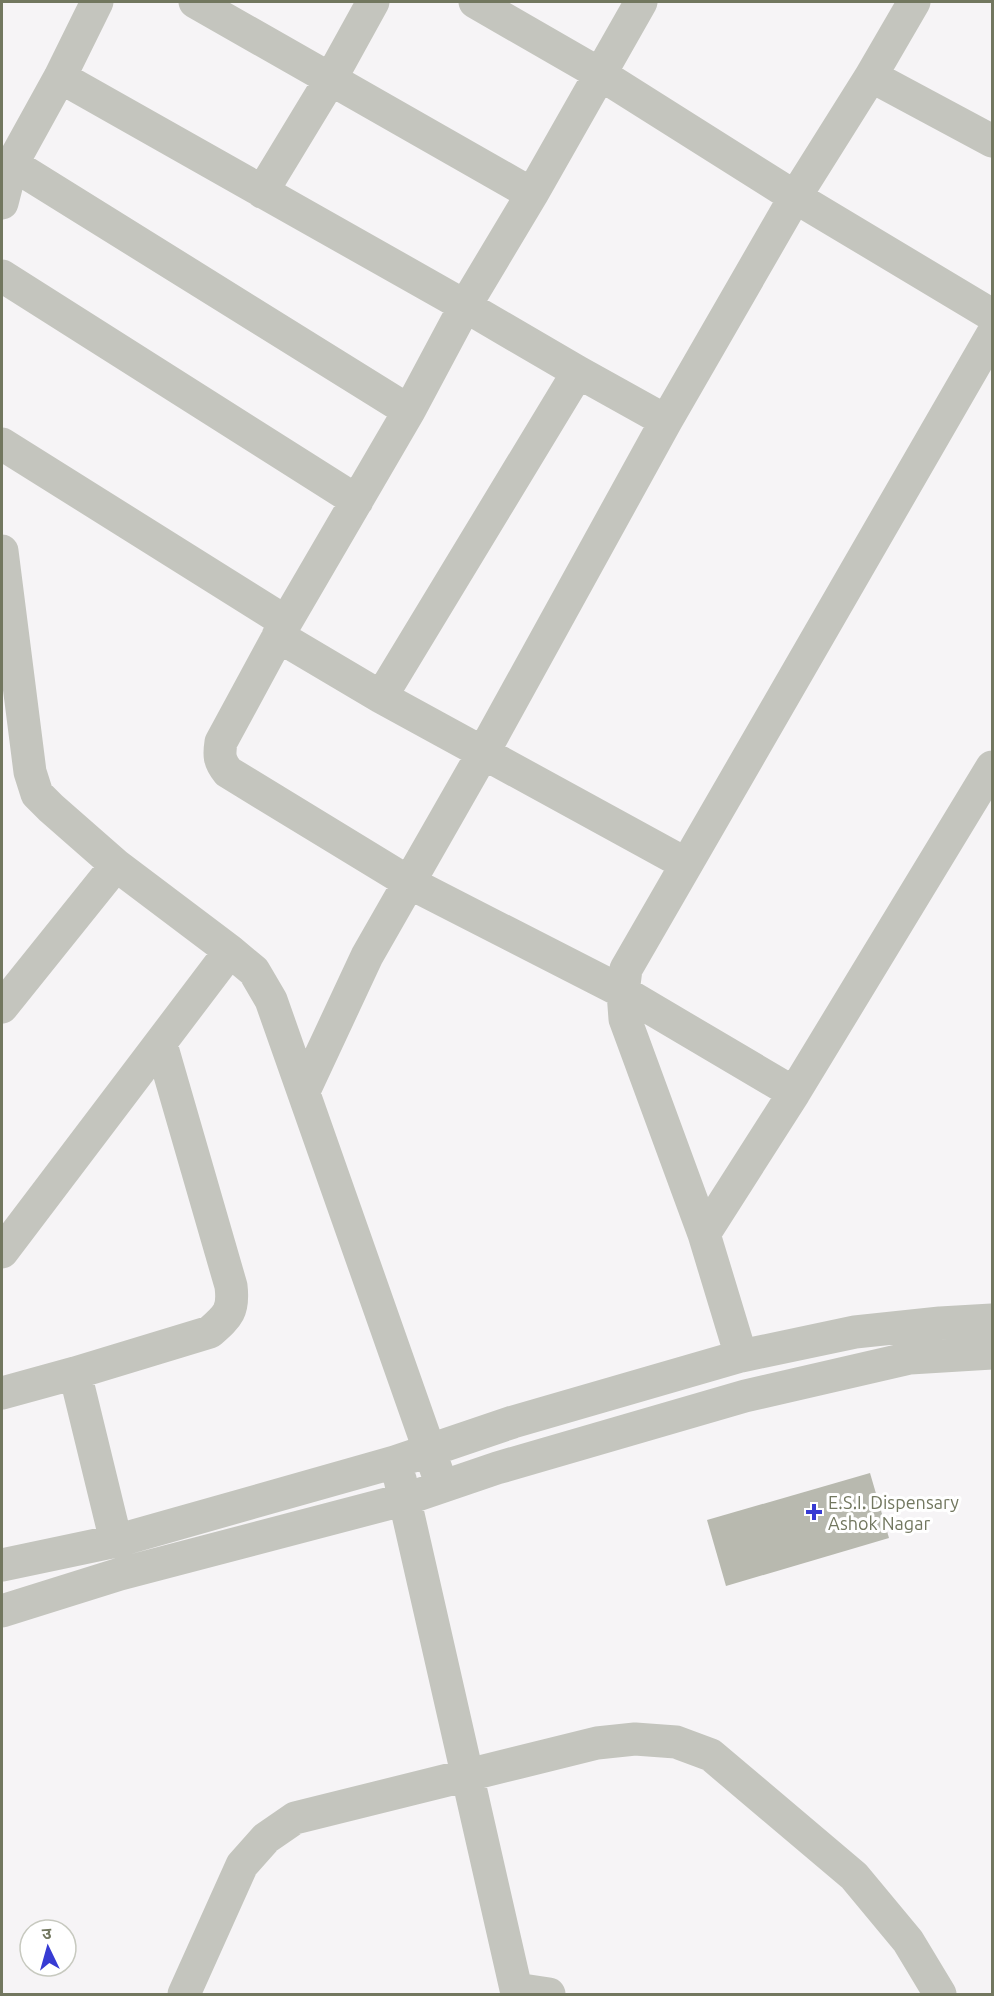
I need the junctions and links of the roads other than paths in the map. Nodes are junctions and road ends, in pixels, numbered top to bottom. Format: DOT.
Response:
graph roads {
  1 [pos="98,2"];
  2 [pos="195,2"];
  3 [pos="373,2"];
  4 [pos="475,2"];
  5 [pos="641,2"];
  6 [pos="914,2"];
  7 [pos="600,74"];
  8 [pos="871,76"];
  9 [pos="60,77"];
  10 [pos="330,80"];
  11 [pos="993,141"];
  12 [pos="12,164"];
  13 [pos="262,192"];
  14 [pos="531,195"];
  15 [pos="795,197"];
  16 [pos="2,203"];
  17 [pos="2,276"];
  18 [pos="465,306"];
  19 [pos="993,315"];
  20 [pos="993,335"];
  21 [pos="578,372"];
  22 [pos="409,411"];
  23 [pos="666,421"];
  24 [pos="2,444"];
  25 [pos="357,501"];
  26 [pos="2,551"];
  27 [pos="282,629"];
  28 [pos="381,697"];
  29 [pos="483,753"];
  30 [pos="993,767"];
  31 [pos="686,864"];
  32 [pos="116,865"];
  33 [pos="410,883"];
  34 [pos="230,951"];
  35 [pos="623,992"];
  36 [pos="2,1007"];
  37 [pos="161,1044"];
  38 [pos="304,1091"];
  39 [pos="794,1093"];
  40 [pos="704,1234"];
  41 [pos="2,1251"];
  42 [pos="993,1320"];
  43 [pos="993,1353"];
  44 [pos="741,1356"];
  45 [pos="75,1373"];
  46 [pos="2,1393"];
  47 [pos="430,1450"];
  48 [pos="395,1462"];
  49 [pos="442,1486"];
  50 [pos="406,1499"];
  51 [pos="116,1541"];
  52 [pos="2,1565"];
  53 [pos="2,1611"];
  54 [pos="466,1774"];
  55 [pos="513,1992"];
  56 [pos="184,1995"];
  57 [pos="549,1995"];
  58 [pos="940,1995"];
  1 -- 9 [label="street"];
  2 -- 10 [label="street"];
  3 -- 10 [label="street"];
  4 -- 7 [label="street"];
  5 -- 7 [label="street"];
  6 -- 8 [label="street"];
  7 -- 14 [label="street"];
  7 -- 15 [label="street"];
  8 -- 11 [label="street"];
  8 -- 15 [label="street"];
  9 -- 12 [label="street"];
  9 -- 13 [label="street"];
  10 -- 13 [label="street"];
  10 -- 14 [label="street"];
  12 -- 16 [label="street"];
  12 -- 22 [label="street"];
  13 -- 18 [label="street"];
  14 -- 18 [label="street"];
  15 -- 19 [label="street"];
  15 -- 23 [label="street"];
  17 -- 25 [label="street"];
  18 -- 21 [label="street"];
  18 -- 22 [label="street"];
  20 -- 31 [label="street"];
  21 -- 23 [label="street"];
  21 -- 28 [label="street"];
  22 -- 25 [label="street"];
  23 -- 29 [label="street"];
  24 -- 27 [label="street"];
  25 -- 27 [label="street"];
  26 -- 32 [label="street"];
  27 -- 28 [label="street"];
  27 -- 33 [label="street"];
  28 -- 29 [label="street"];
  29 -- 31 [label="street"];
  29 -- 33 [label="street"];
  30 -- 39 [label="street"];
  31 -- 35 [label="street"];
  32 -- 34 [label="street"];
  32 -- 36 [label="street"];
  33 -- 35 [label="street"];
  33 -- 38 [label="street"];
  34 -- 37 [label="street"];
  34 -- 38 [label="street"];
  35 -- 39 [label="street"];
  35 -- 40 [label="street"];
  37 -- 41 [label="street"];
  37 -- 45 [label="street"];
  38 -- 47 [label="street"];
  39 -- 40 [label="street"];
  40 -- 44 [label="street"];
  42 -- 44 [label="street"];
  43 -- 49 [label="street"];
  44 -- 47 [label="street"];
  45 -- 46 [label="street"];
  45 -- 51 [label="street"];
  47 -- 48 [label="street"];
  47 -- 49 [label="street"];
  48 -- 50 [label="street"];
  48 -- 51 [label="street"];
  49 -- 50 [label="street"];
  50 -- 53 [label="street"];
  50 -- 54 [label="street"];
  51 -- 52 [label="street"];
  54 -- 55 [label="street"];
  54 -- 56 [label="street"];
  54 -- 58 [label="street"];
  55 -- 57 [label="street"];
}
